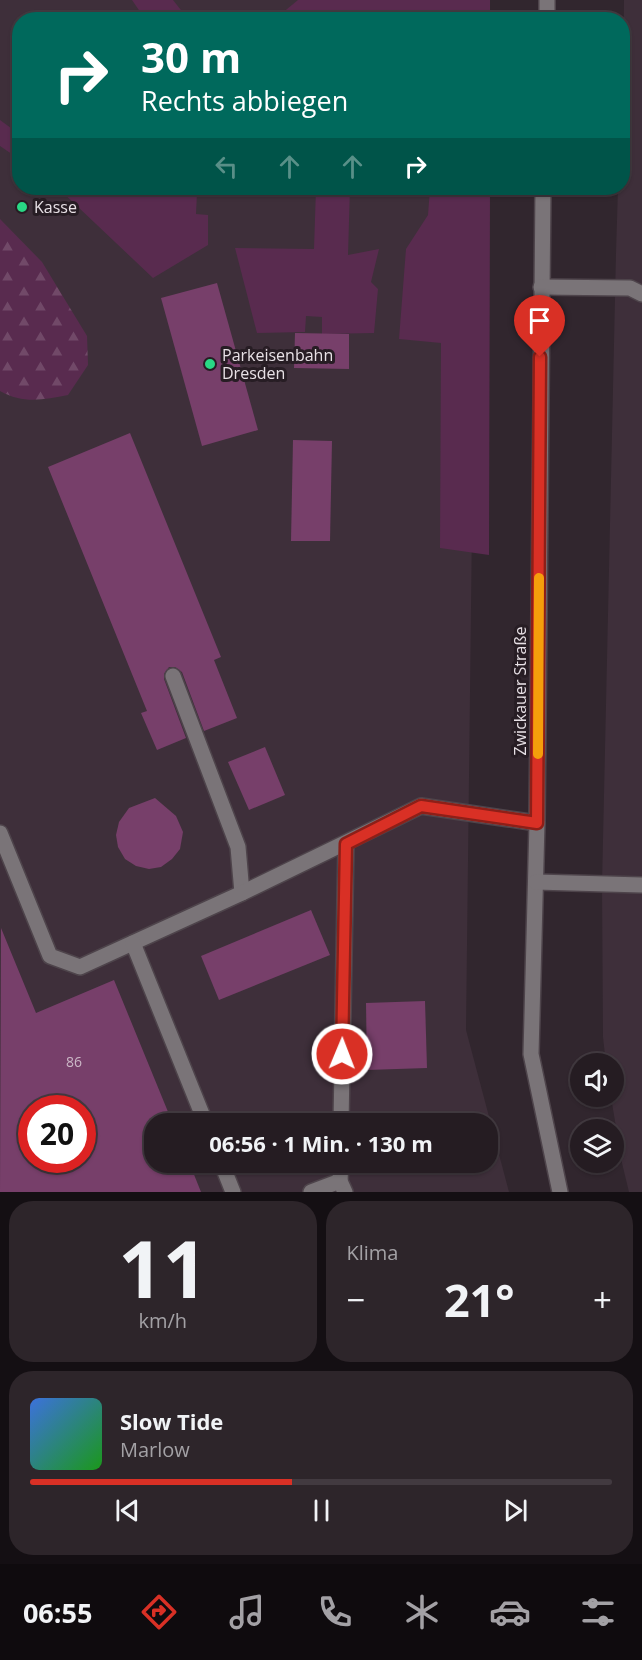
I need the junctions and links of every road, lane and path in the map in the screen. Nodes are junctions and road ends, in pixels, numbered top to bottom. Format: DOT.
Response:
graph roads {
  1 [pos="543,195"];
  2 [pos="541,287"];
  3 [pos="642,294"];
  4 [pos="173,676"];
  5 [pos="537,823"];
  6 [pos="0,833"];
  7 [pos="346,844"];
  8 [pos="536,882"];
  9 [pos="642,885"];
  10 [pos="242,893"];
  11 [pos="133,943"];
  12 [pos="202,1113"];
  13 [pos="341,1113"];
  14 [pos="225,1173"];
  15 [pos="342,1186"];
  16 [pos="233,1192"];
  17 [pos="311,1192"];
  18 [pos="560,1192"];
  1 -- 2 [label="street, Zwickauer Straße"];
  2 -- 3 [label="street"];
  2 -- 5 [label="street, Zwickauer Straße"];
  4 -- 10 [label="street"];
  5 -- 7 [label="street"];
  5 -- 8 [label="street, Zwickauer Straße"];
  6 -- 11 [label="street"];
  7 -- 10 [label="street"];
  7 -- 13 [label="street"];
  8 -- 9 [label="street"];
  8 -- 18 [label="street, Zwickauer Straße"];
  10 -- 11 [label="street"];
  11 -- 12 [label="street"];
  14 -- 16 [label="street"];
  15 -- 17 [label="street"];
}
